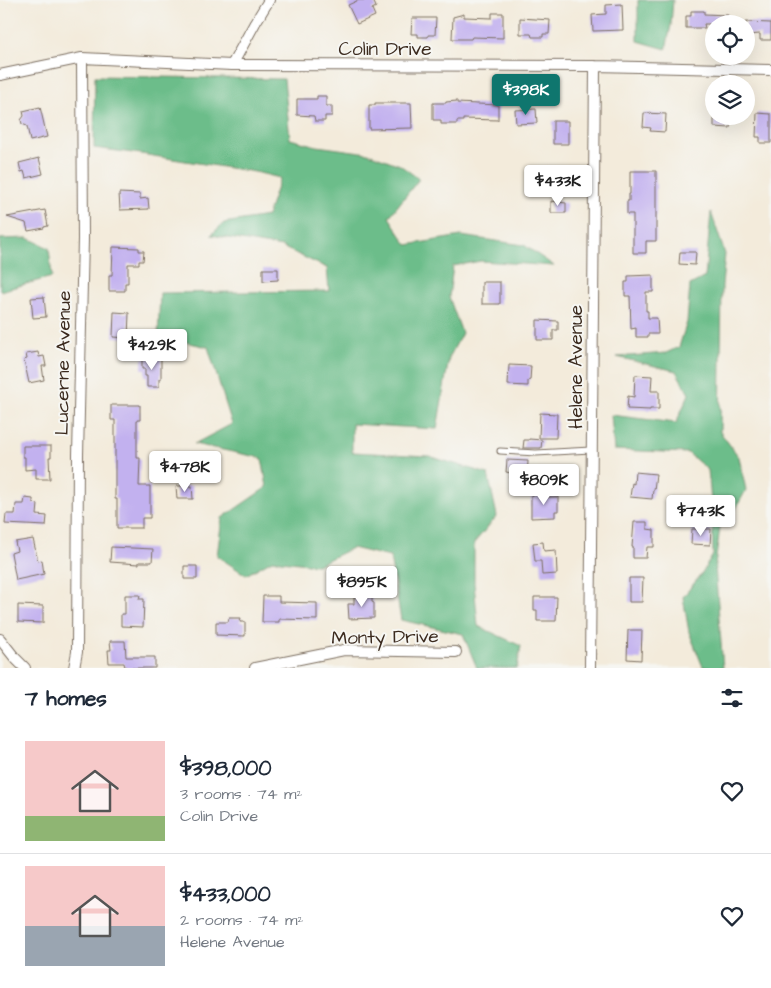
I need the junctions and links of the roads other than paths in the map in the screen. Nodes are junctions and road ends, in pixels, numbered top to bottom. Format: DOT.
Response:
graph roads {
  1 [pos="270,0"];
  2 [pos="82,58"];
  3 [pos="232,65"];
  4 [pos="595,66"];
  5 [pos="771,70"];
  6 [pos="0,75"];
  7 [pos="592,450"];
  8 [pos="500,451"];
  9 [pos="0,639"];
  10 [pos="456,652"];
  11 [pos="25,668"];
  12 [pos="74,668"];
  13 [pos="255,668"];
  14 [pos="590,668"];
  1 -- 3 [label="street"];
  2 -- 3 [label="street, Colin Drive"];
  2 -- 6 [label="street, Colin Drive"];
  2 -- 12 [label="street, Lucerne Avenue"];
  3 -- 4 [label="street, Colin Drive"];
  4 -- 5 [label="street, Colin Drive"];
  4 -- 7 [label="street, Helene Avenue"];
  7 -- 8 [label="lane"];
  7 -- 14 [label="street, Helene Avenue"];
  9 -- 11 [label="street"];
  10 -- 13 [label="street, Monty Drive"];
}
